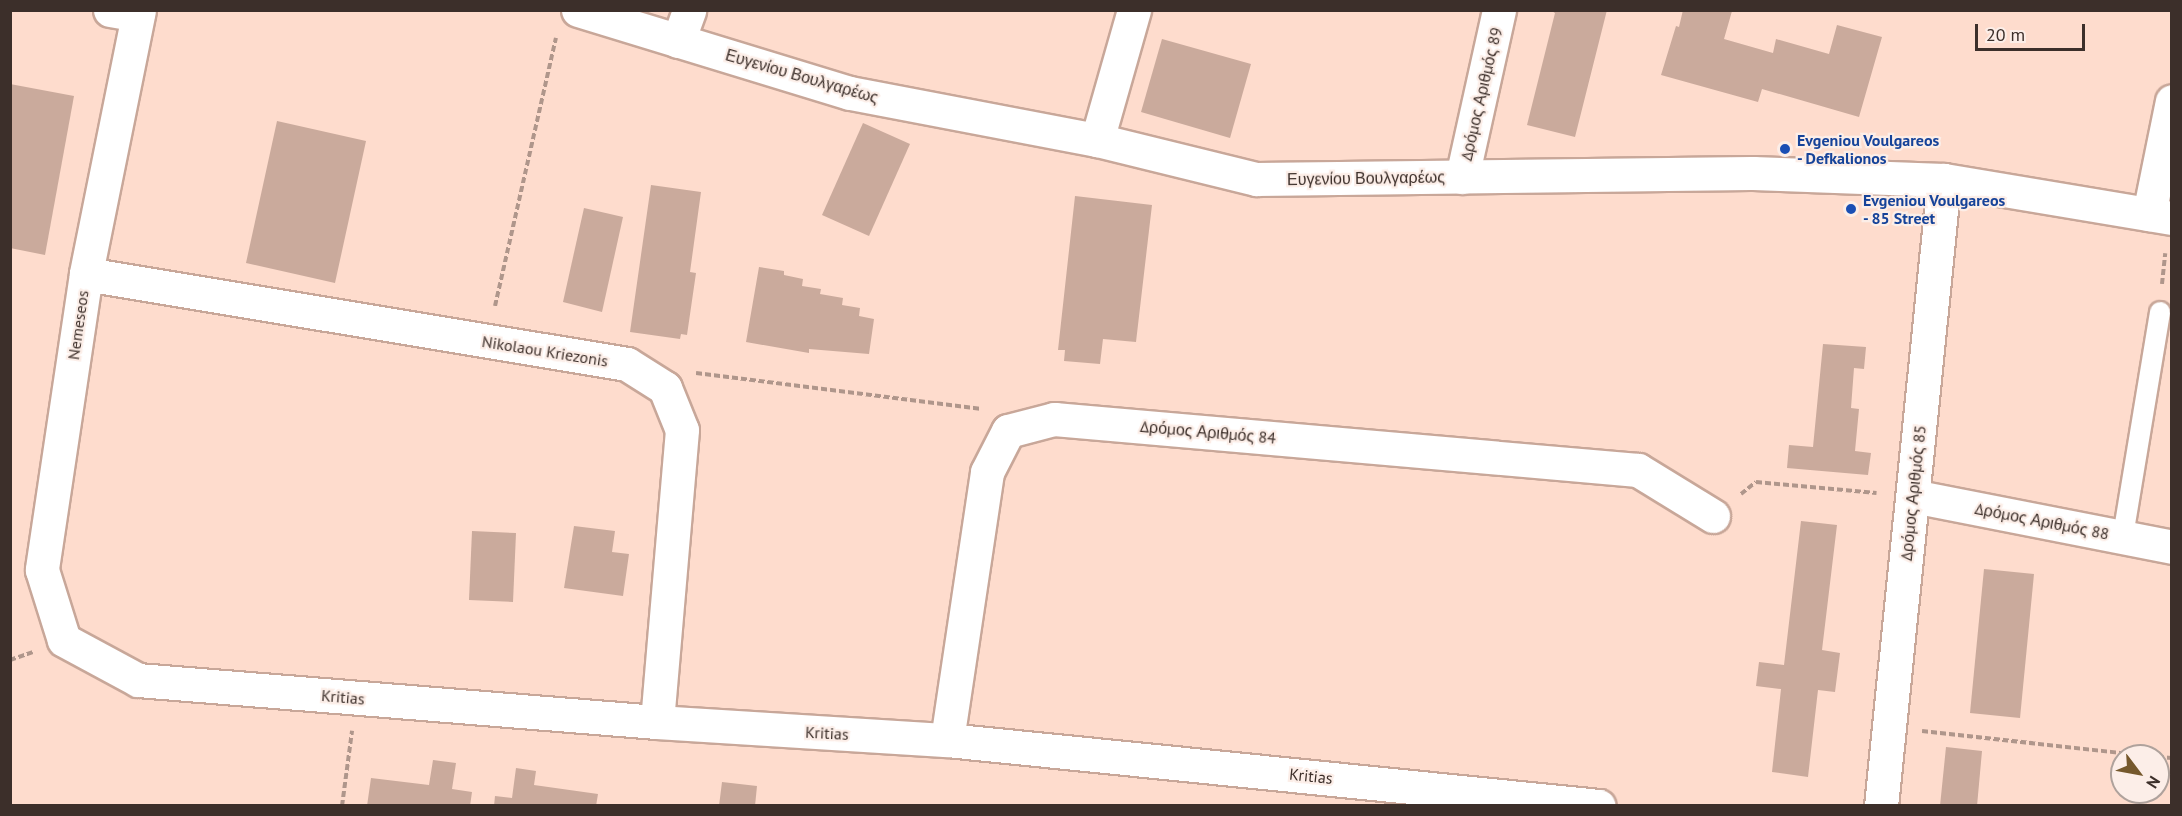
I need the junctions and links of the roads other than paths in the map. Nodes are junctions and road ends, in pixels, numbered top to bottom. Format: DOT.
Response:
graph roads {
  1 [pos="689,10"];
  2 [pos="1134,10"];
  3 [pos="1499,10"];
  4 [pos="129,12"];
  5 [pos="568,22"];
  6 [pos="678,41"];
  7 [pos="2172,100"];
  8 [pos="1097,140"];
  9 [pos="1462,177"];
  10 [pos="1944,180"];
  11 [pos="2163,216"];
  12 [pos="86,274"];
  13 [pos="2160,312"];
  14 [pos="1913,496"];
  15 [pos="1713,516"];
  16 [pos="2123,536"];
  17 [pos="2172,547"];
  18 [pos="64,640"];
  19 [pos="657,722"];
  20 [pos="947,740"];
  21 [pos="1599,806"];
  22 [pos="1881,806"];
  1 -- 6 [label="street"];
  2 -- 8 [label="street"];
  3 -- 9 [label="street, Δρόμος Αριθμός 89"];
  4 -- 12 [label="street, Nemeseos"];
  5 -- 6 [label="street, Ευγενίου Βουλγαρέως"];
  6 -- 8 [label="street, Ευγενίου Βουλγαρέως"];
  7 -- 11 [label="street"];
  8 -- 9 [label="street, Ευγενίου Βουλγαρέως"];
  9 -- 10 [label="street, Ευγενίου Βουλγαρέως"];
  10 -- 11 [label="street, Ευγενίου Βουλγαρέως"];
  10 -- 14 [label="street, Δρόμος Αριθμός 85"];
  12 -- 18 [label="street, Nemeseos"];
  12 -- 19 [label="street, Nikolaou Kriezonis"];
  13 -- 16 [label="lane"];
  14 -- 16 [label="street, Δρόμος Αριθμός 88"];
  14 -- 22 [label="street, Δρόμος Αριθμός 85"];
  15 -- 20 [label="street, Δρόμος Αριθμός 84"];
  16 -- 17 [label="street, Δρόμος Αριθμός 88"];
  18 -- 19 [label="street, Kritias"];
  19 -- 20 [label="street, Kritias"];
  20 -- 21 [label="street, Kritias"];
}
